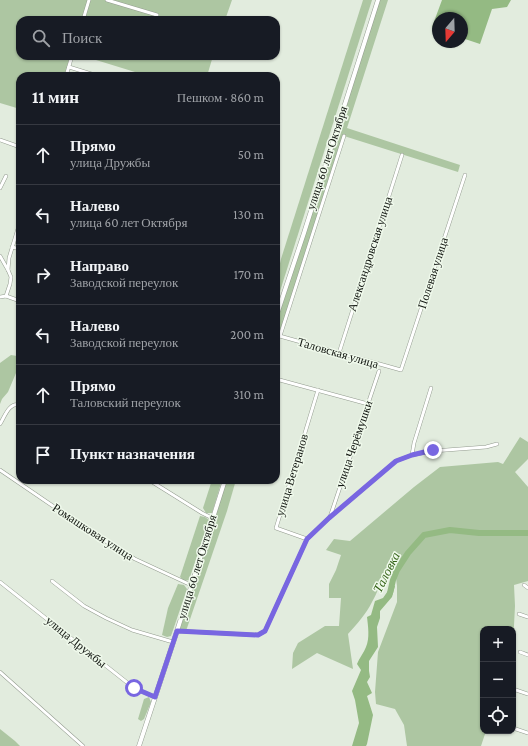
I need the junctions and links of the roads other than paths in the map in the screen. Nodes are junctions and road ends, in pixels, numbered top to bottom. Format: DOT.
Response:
graph roads {
  1 [pos="89,0"];
  2 [pos="107,0"];
  3 [pos="378,0"];
  4 [pos="84,16"];
  5 [pos="157,16"];
  6 [pos="71,60"];
  7 [pos="69,67"];
  8 [pos="67,72"];
  9 [pos="85,72"];
  10 [pos="344,136"];
  11 [pos="0,140"];
  12 [pos="16,146"];
  13 [pos="402,155"];
  14 [pos="465,175"];
  15 [pos="6,176"];
  16 [pos="0,188"];
  17 [pos="16,234"];
  18 [pos="12,247"];
  19 [pos="16,248"];
  20 [pos="0,256"];
  21 [pos="8,270"];
  22 [pos="6,296"];
  23 [pos="0,297"];
  24 [pos="16,300"];
  25 [pos="280,305"];
  26 [pos="280,330"];
  27 [pos="280,337"];
  28 [pos="339,353"];
  29 [pos="379,370"];
  30 [pos="401,370"];
  31 [pos="280,379"];
  32 [pos="431,388"];
  33 [pos="318,390"];
  34 [pos="16,404"];
  35 [pos="368,404"];
  36 [pos="0,424"];
  37 [pos="497,444"];
  38 [pos="412,455"];
  39 [pos="0,470"];
  40 [pos="16,481"];
  41 [pos="21,484"];
  42 [pos="155,484"];
  43 [pos="224,484"];
  44 [pos="212,518"];
  45 [pos="329,518"];
  46 [pos="307,539"];
  47 [pos="52,581"];
  48 [pos="0,582"];
  49 [pos="191,585"];
  50 [pos="524,585"];
  51 [pos="528,588"];
  52 [pos="519,614"];
  53 [pos="528,617"];
  54 [pos="177,631"];
  55 [pos="173,642"];
  56 [pos="520,652"];
  57 [pos="528,655"];
  58 [pos="0,672"];
  59 [pos="516,690"];
  60 [pos="528,694"];
  61 [pos="155,697"];
  62 [pos="516,729"];
  63 [pos="528,733"];
  64 [pos="83,746"];
  65 [pos="139,746"];
  1 -- 4 [label="street"];
  2 -- 5 [label="street"];
  3 -- 25 [label="street, улица 60 лет Октября"];
  6 -- 7 [label="street"];
  7 -- 8 [label="street"];
  7 -- 9 [label="street"];
  10 -- 26 [label="street"];
  11 -- 12 [label="street"];
  13 -- 28 [label="street, Александровская улица"];
  14 -- 30 [label="street, Полевая улица"];
  15 -- 16 [label="street"];
  17 -- 18 [label="street"];
  18 -- 19 [label="street"];
  18 -- 21 [label="street"];
  20 -- 21 [label="street"];
  21 -- 22 [label="street"];
  22 -- 23 [label="street"];
  22 -- 24 [label="street"];
  27 -- 28 [label="street, Таловская улица"];
  28 -- 30 [label="street, Таловская улица"];
  29 -- 35 [label="street, улица Черёмушки"];
  31 -- 33 [label="street"];
  32 -- 38 [label="street"];
  33 -- 35 [label="street"];
  33 -- 46 [label="street, улица Ветеранов"];
  34 -- 36 [label="street"];
  35 -- 45 [label="street, улица Черёмушки"];
  37 -- 38 [label="street"];
  38 -- 45 [label="street"];
  39 -- 40 [label="street, Ромашковая улица"];
  41 -- 49 [label="street, Ромашковая улица"];
  42 -- 44 [label="street"];
  43 -- 44 [label="street, улица 60 лет Октября"];
  44 -- 49 [label="street, улица 60 лет Октября"];
  45 -- 46 [label="street"];
  46 -- 54 [label="street"];
  47 -- 55 [label="street"];
  48 -- 61 [label="street, улица Дружбы"];
  49 -- 54 [label="street, улица 60 лет Октября"];
  50 -- 51 [label="street"];
  52 -- 53 [label="street"];
  54 -- 55 [label="street, улица 60 лет Октября"];
  55 -- 61 [label="street, улица 60 лет Октября"];
  56 -- 57 [label="street"];
  58 -- 64 [label="street"];
  59 -- 60 [label="street"];
  61 -- 65 [label="street, улица 60 лет Октября"];
  62 -- 63 [label="street"];
}
